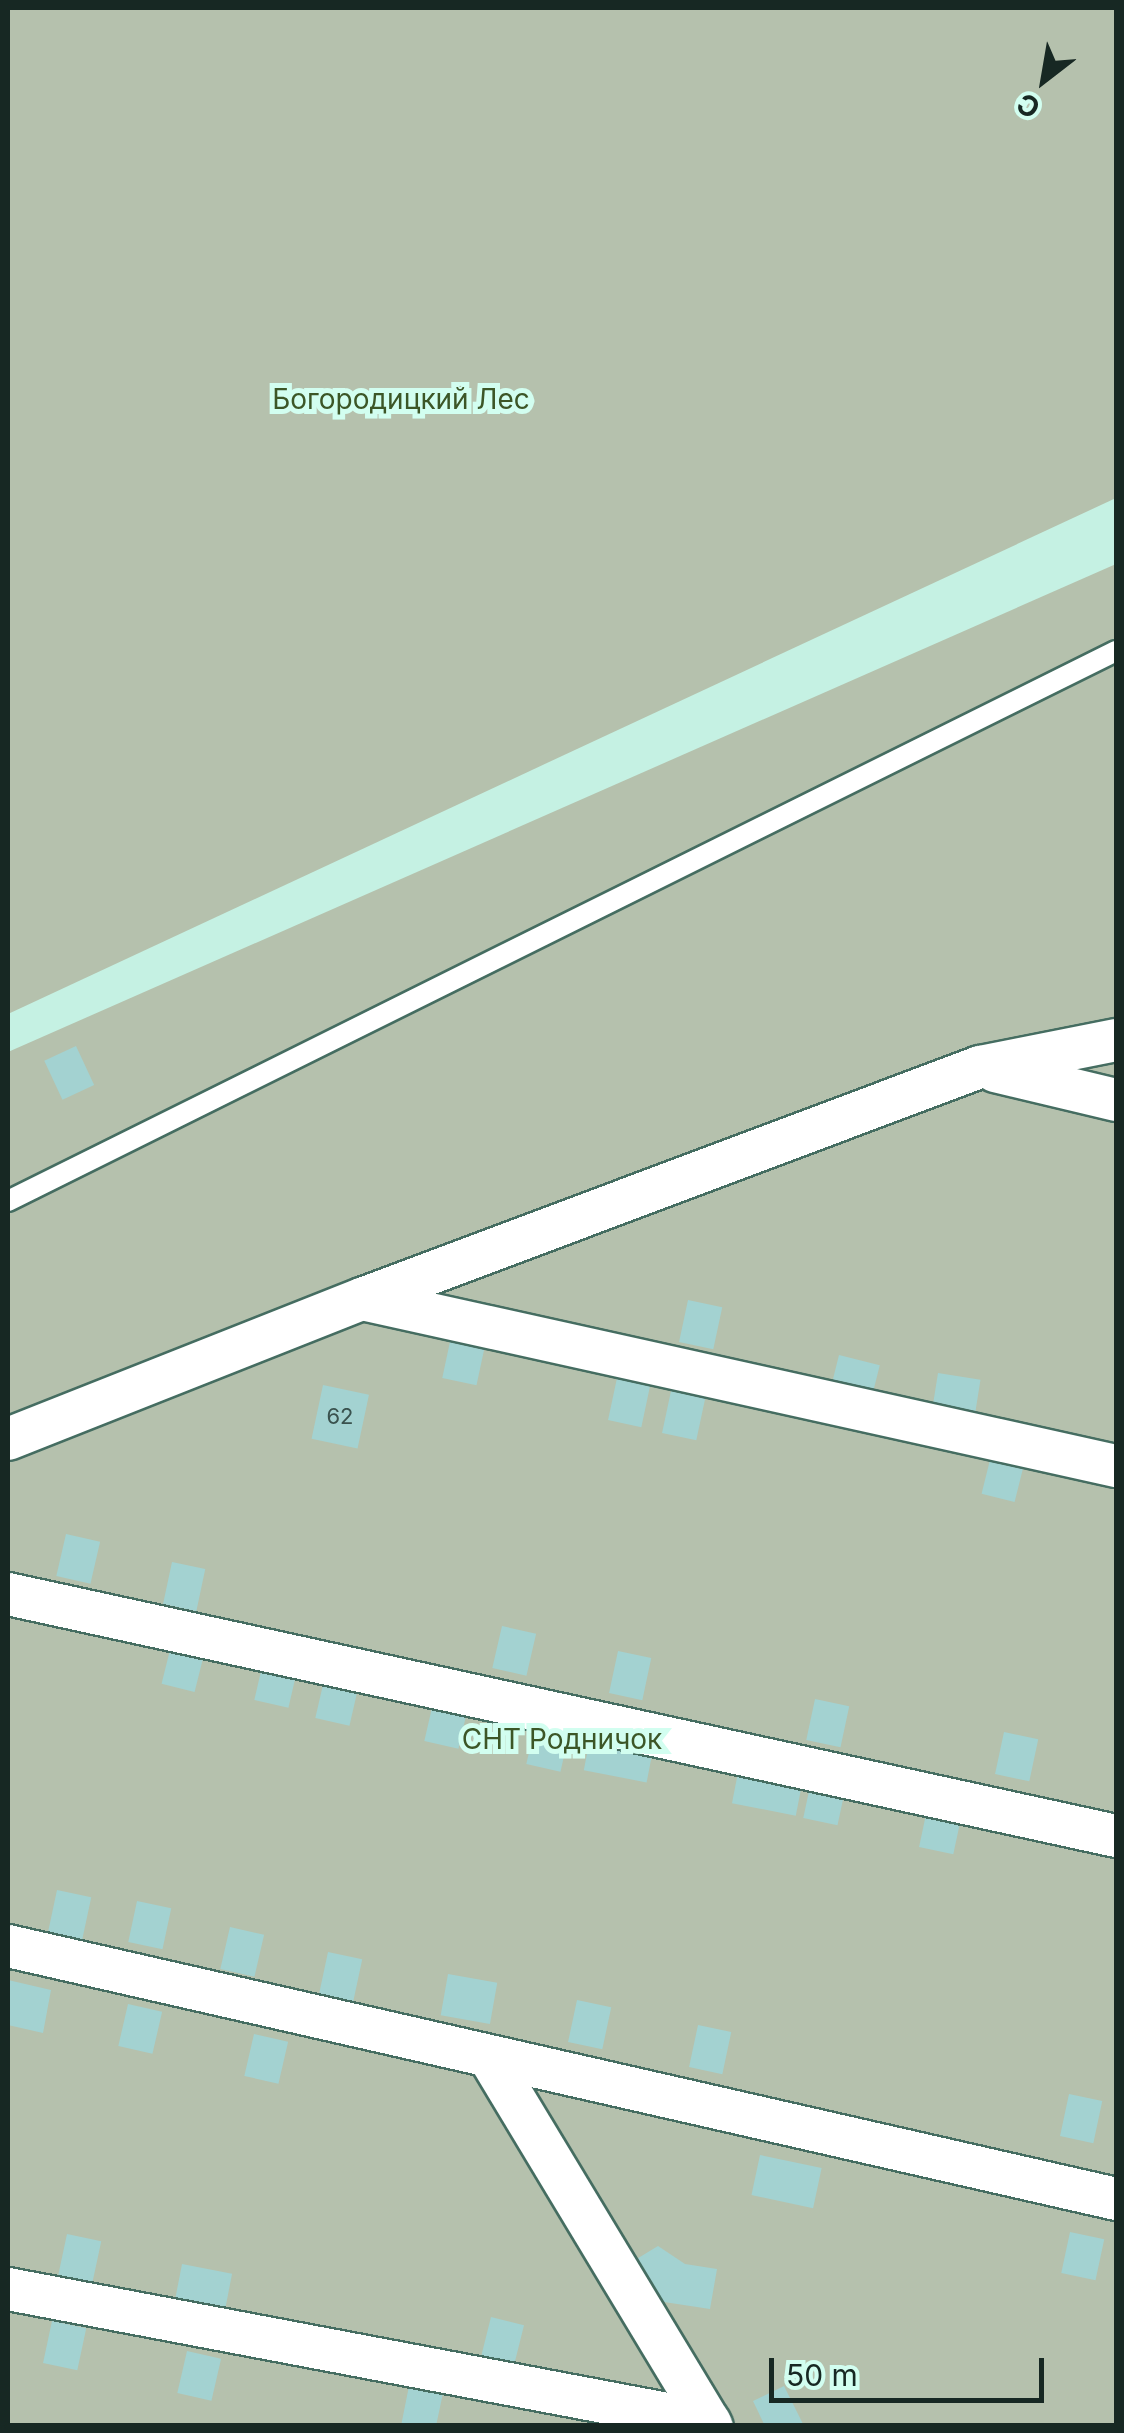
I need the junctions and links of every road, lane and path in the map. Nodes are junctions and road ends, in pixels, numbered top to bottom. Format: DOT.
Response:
graph roads {
  1 [pos="1116,651"];
  2 [pos="1116,1040"];
  3 [pos="980,1067"];
  4 [pos="1116,1100"];
  5 [pos="8,1201"];
  6 [pos="362,1299"];
  7 [pos="8,1439"];
  8 [pos="1116,1466"];
  9 [pos="8,1594"];
  10 [pos="1116,1836"];
  11 [pos="8,1946"];
  12 [pos="489,2057"];
  13 [pos="1116,2199"];
  14 [pos="8,2289"];
  15 [pos="710,2424"];
  1 -- 5 [label="lane"];
  2 -- 3 [label="street"];
  3 -- 4 [label="street"];
  3 -- 6 [label="street"];
  6 -- 7 [label="street"];
  6 -- 8 [label="street"];
  9 -- 10 [label="street"];
  11 -- 12 [label="street"];
  12 -- 13 [label="street"];
  12 -- 15 [label="street"];
  14 -- 15 [label="street"];
}
